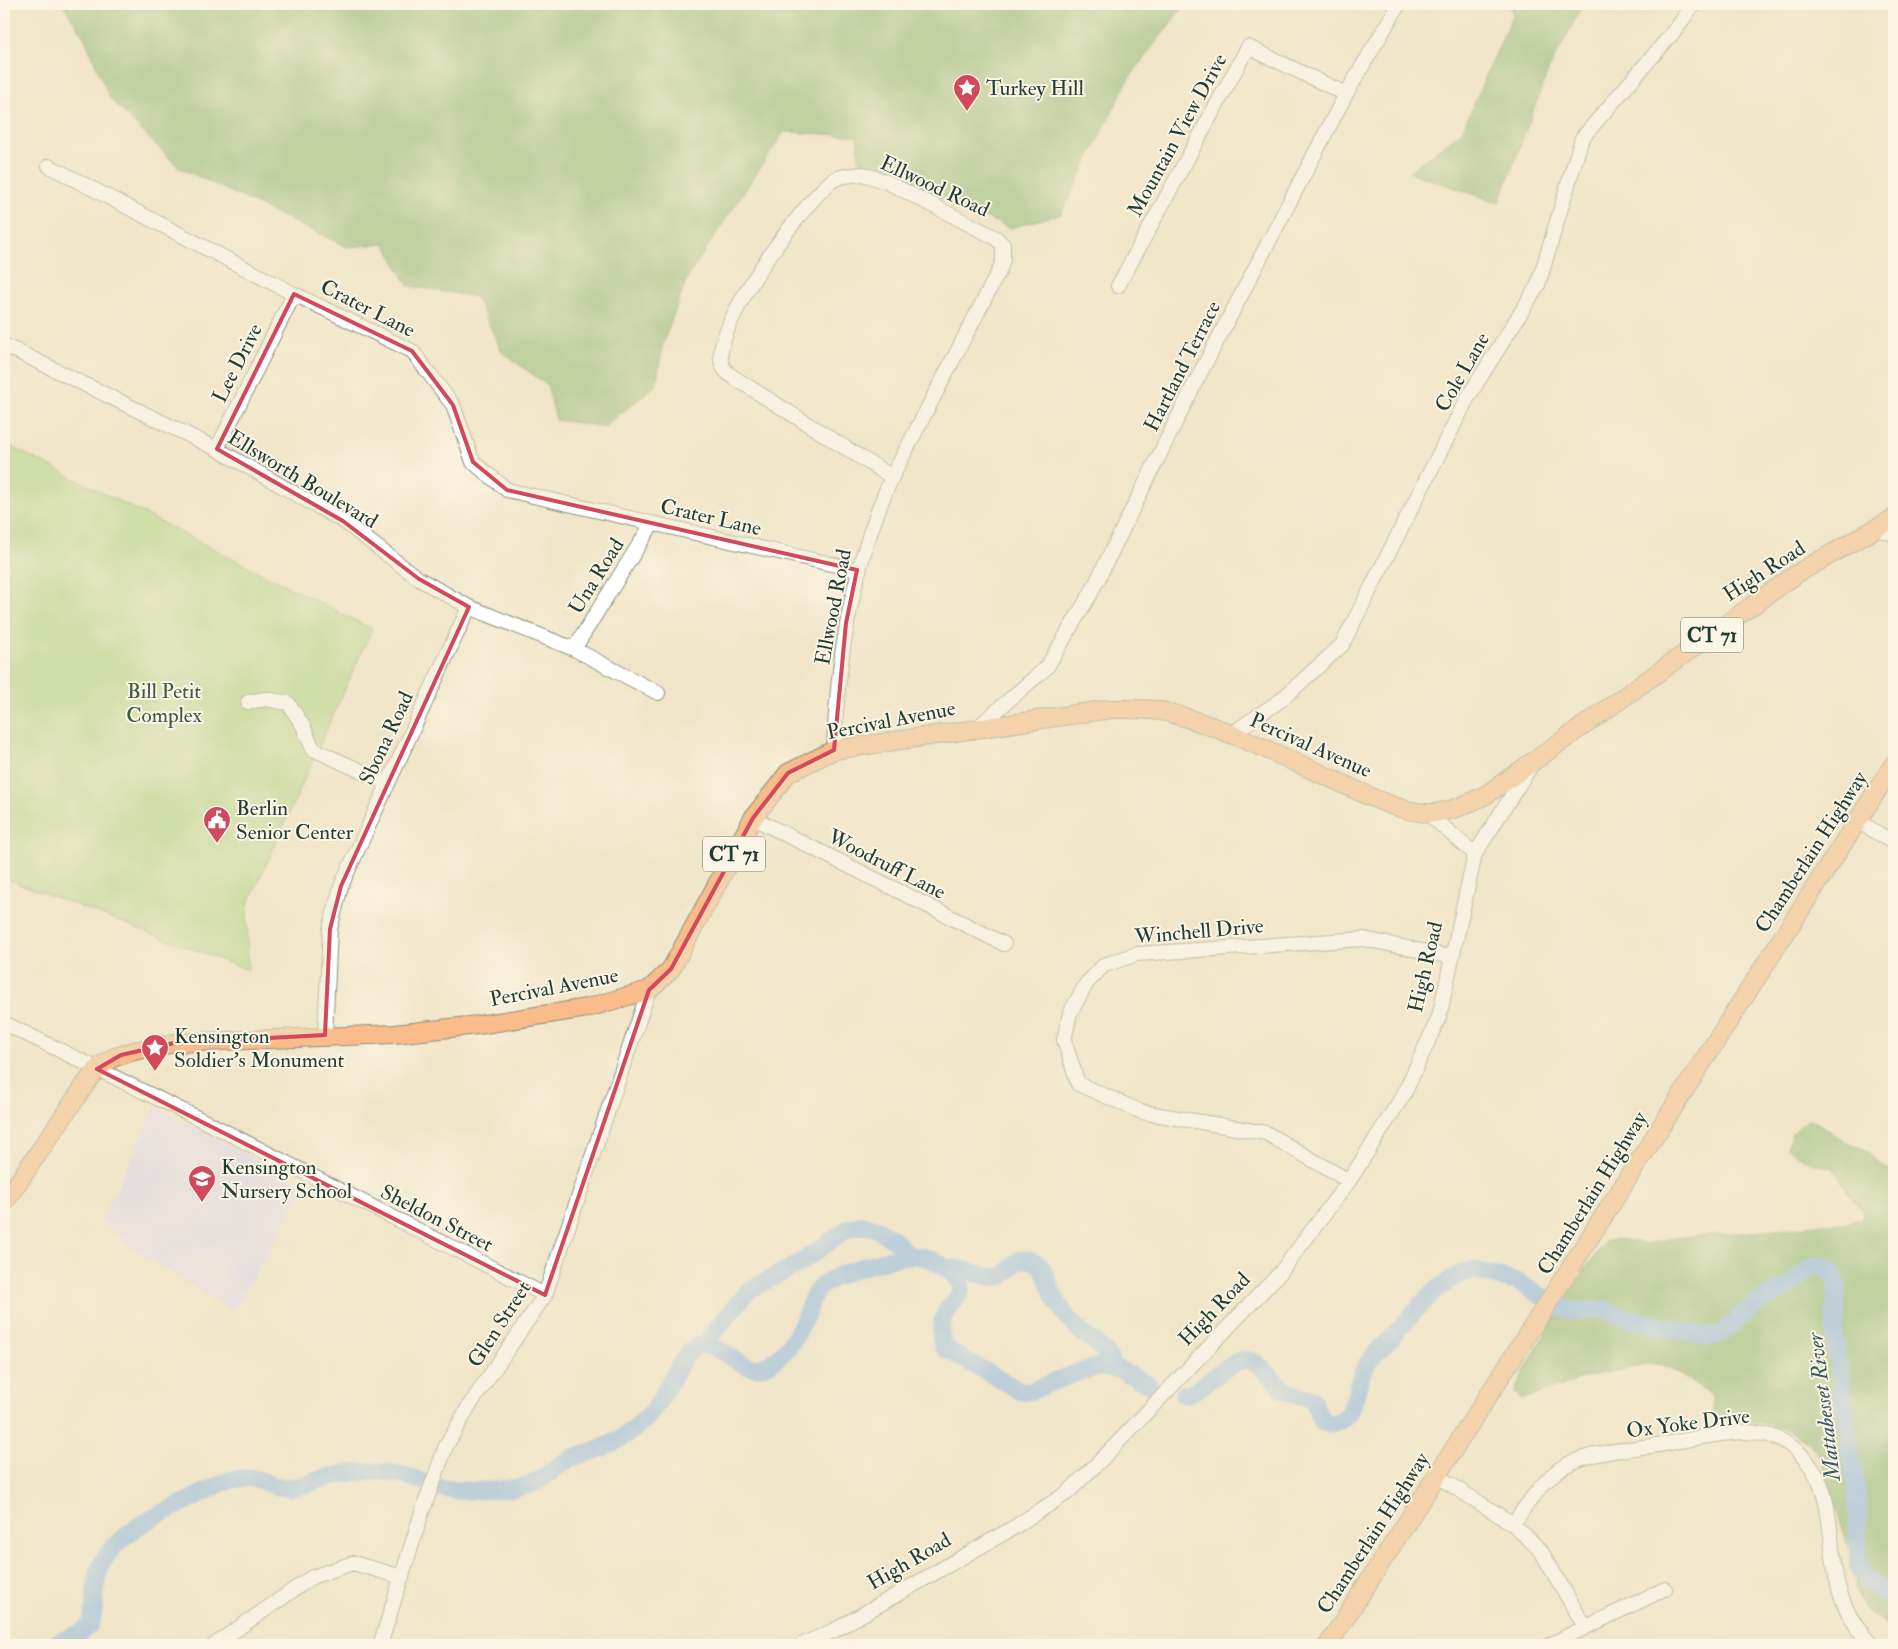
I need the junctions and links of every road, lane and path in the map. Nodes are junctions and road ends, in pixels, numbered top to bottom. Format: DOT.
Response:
graph roads {
  1 [pos="1399,4"];
  2 [pos="1693,4"];
  3 [pos="1346,94"];
  4 [pos="50,166"];
  5 [pos="1118,286"];
  6 [pos="294,294"];
  7 [pos="4,345"];
  8 [pos="216,449"];
  9 [pos="892,477"];
  10 [pos="1894,518"];
  11 [pos="652,524"];
  12 [pos="1876,529"];
  13 [pos="1894,534"];
  14 [pos="857,570"];
  15 [pos="469,608"];
  16 [pos="574,649"];
  17 [pos="658,693"];
  18 [pos="248,702"];
  19 [pos="978,727"];
  20 [pos="1230,734"];
  21 [pos="834,750"];
  22 [pos="1535,760"];
  23 [pos="1894,764"];
  24 [pos="387,783"];
  25 [pos="1427,813"];
  26 [pos="753,818"];
  27 [pos="1858,821"];
  28 [pos="1894,843"];
  29 [pos="1475,854"];
  30 [pos="1004,944"];
  31 [pos="1451,957"];
  32 [pos="649,990"];
  33 [pos="4,1023"];
  34 [pos="325,1035"];
  35 [pos="97,1069"];
  36 [pos="1349,1181"];
  37 [pos="4,1202"];
  38 [pos="545,1295"];
  39 [pos="1436,1476"];
  40 [pos="1512,1524"];
  41 [pos="402,1576"];
  42 [pos="1665,1589"];
  43 [pos="1585,1627"];
  44 [pos="214,1645"];
  45 [pos="380,1645"];
  46 [pos="801,1645"];
  47 [pos="1328,1645"];
  48 [pos="1549,1645"];
  49 [pos="1872,1645"];
  1 -- 3 [label="street, Hartland Terrace"];
  2 -- 20 [label="street, Cole Lane"];
  3 -- 5 [label="street, Mountain View Drive"];
  3 -- 19 [label="street, Hartland Terrace"];
  4 -- 6 [label="street, Crater Lane"];
  6 -- 8 [label="street, Lee Drive"];
  6 -- 11 [label="street, Crater Lane"];
  7 -- 8 [label="street, Ellsworth Boulevard"];
  8 -- 15 [label="street, Ellsworth Boulevard"];
  9 -- 9 [label="street, Ellwood Road"];
  9 -- 14 [label="street, Ellwood Road"];
  10 -- 12 [label="main road, High Road / CT 71"];
  11 -- 14 [label="street, Crater Lane"];
  11 -- 16 [label="street, Una Road"];
  12 -- 13 [label="street"];
  12 -- 22 [label="main road, High Road / CT 71"];
  14 -- 21 [label="street, Ellwood Road"];
  15 -- 16 [label="street, Ellsworth Boulevard"];
  15 -- 24 [label="street, Sbona Road"];
  16 -- 17 [label="street, Ellsworth Boulevard"];
  18 -- 24 [label="street"];
  19 -- 20 [label="main road, Percival Avenue / CT 71"];
  19 -- 21 [label="main road, Percival Avenue / CT 71"];
  20 -- 25 [label="main road, Percival Avenue / CT 71"];
  21 -- 26 [label="main road, Percival Avenue / CT 71"];
  22 -- 25 [label="main road, Percival Avenue / CT 71"];
  22 -- 29 [label="street, High Road"];
  23 -- 27 [label="main road, Chamberlain Highway"];
  24 -- 34 [label="street, Sbona Road"];
  25 -- 29 [label="street"];
  26 -- 30 [label="street, Woodruff Lane"];
  26 -- 32 [label="main road, Percival Avenue / CT 71"];
  27 -- 28 [label="street"];
  27 -- 39 [label="main road, Chamberlain Highway"];
  29 -- 31 [label="street, High Road"];
  31 -- 36 [label="street, High Road"];
  31 -- 36 [label="street, Winchell Drive"];
  32 -- 34 [label="main road, Percival Avenue / CT 71"];
  32 -- 38 [label="street, Glen Street"];
  33 -- 35 [label="street, Sheldon Street"];
  34 -- 35 [label="main road, Percival Avenue / CT 71"];
  35 -- 37 [label="main road, Percival Avenue / CT 71"];
  35 -- 38 [label="street, Sheldon Street"];
  36 -- 46 [label="street, High Road"];
  38 -- 41 [label="street, Glen Street"];
  39 -- 40 [label="street"];
  39 -- 47 [label="main road, Chamberlain Highway"];
  40 -- 43 [label="street"];
  40 -- 49 [label="street, Ox Yoke Drive"];
  41 -- 44 [label="street"];
  41 -- 45 [label="street, Glen Street"];
  42 -- 43 [label="street"];
  43 -- 48 [label="street"];
}
